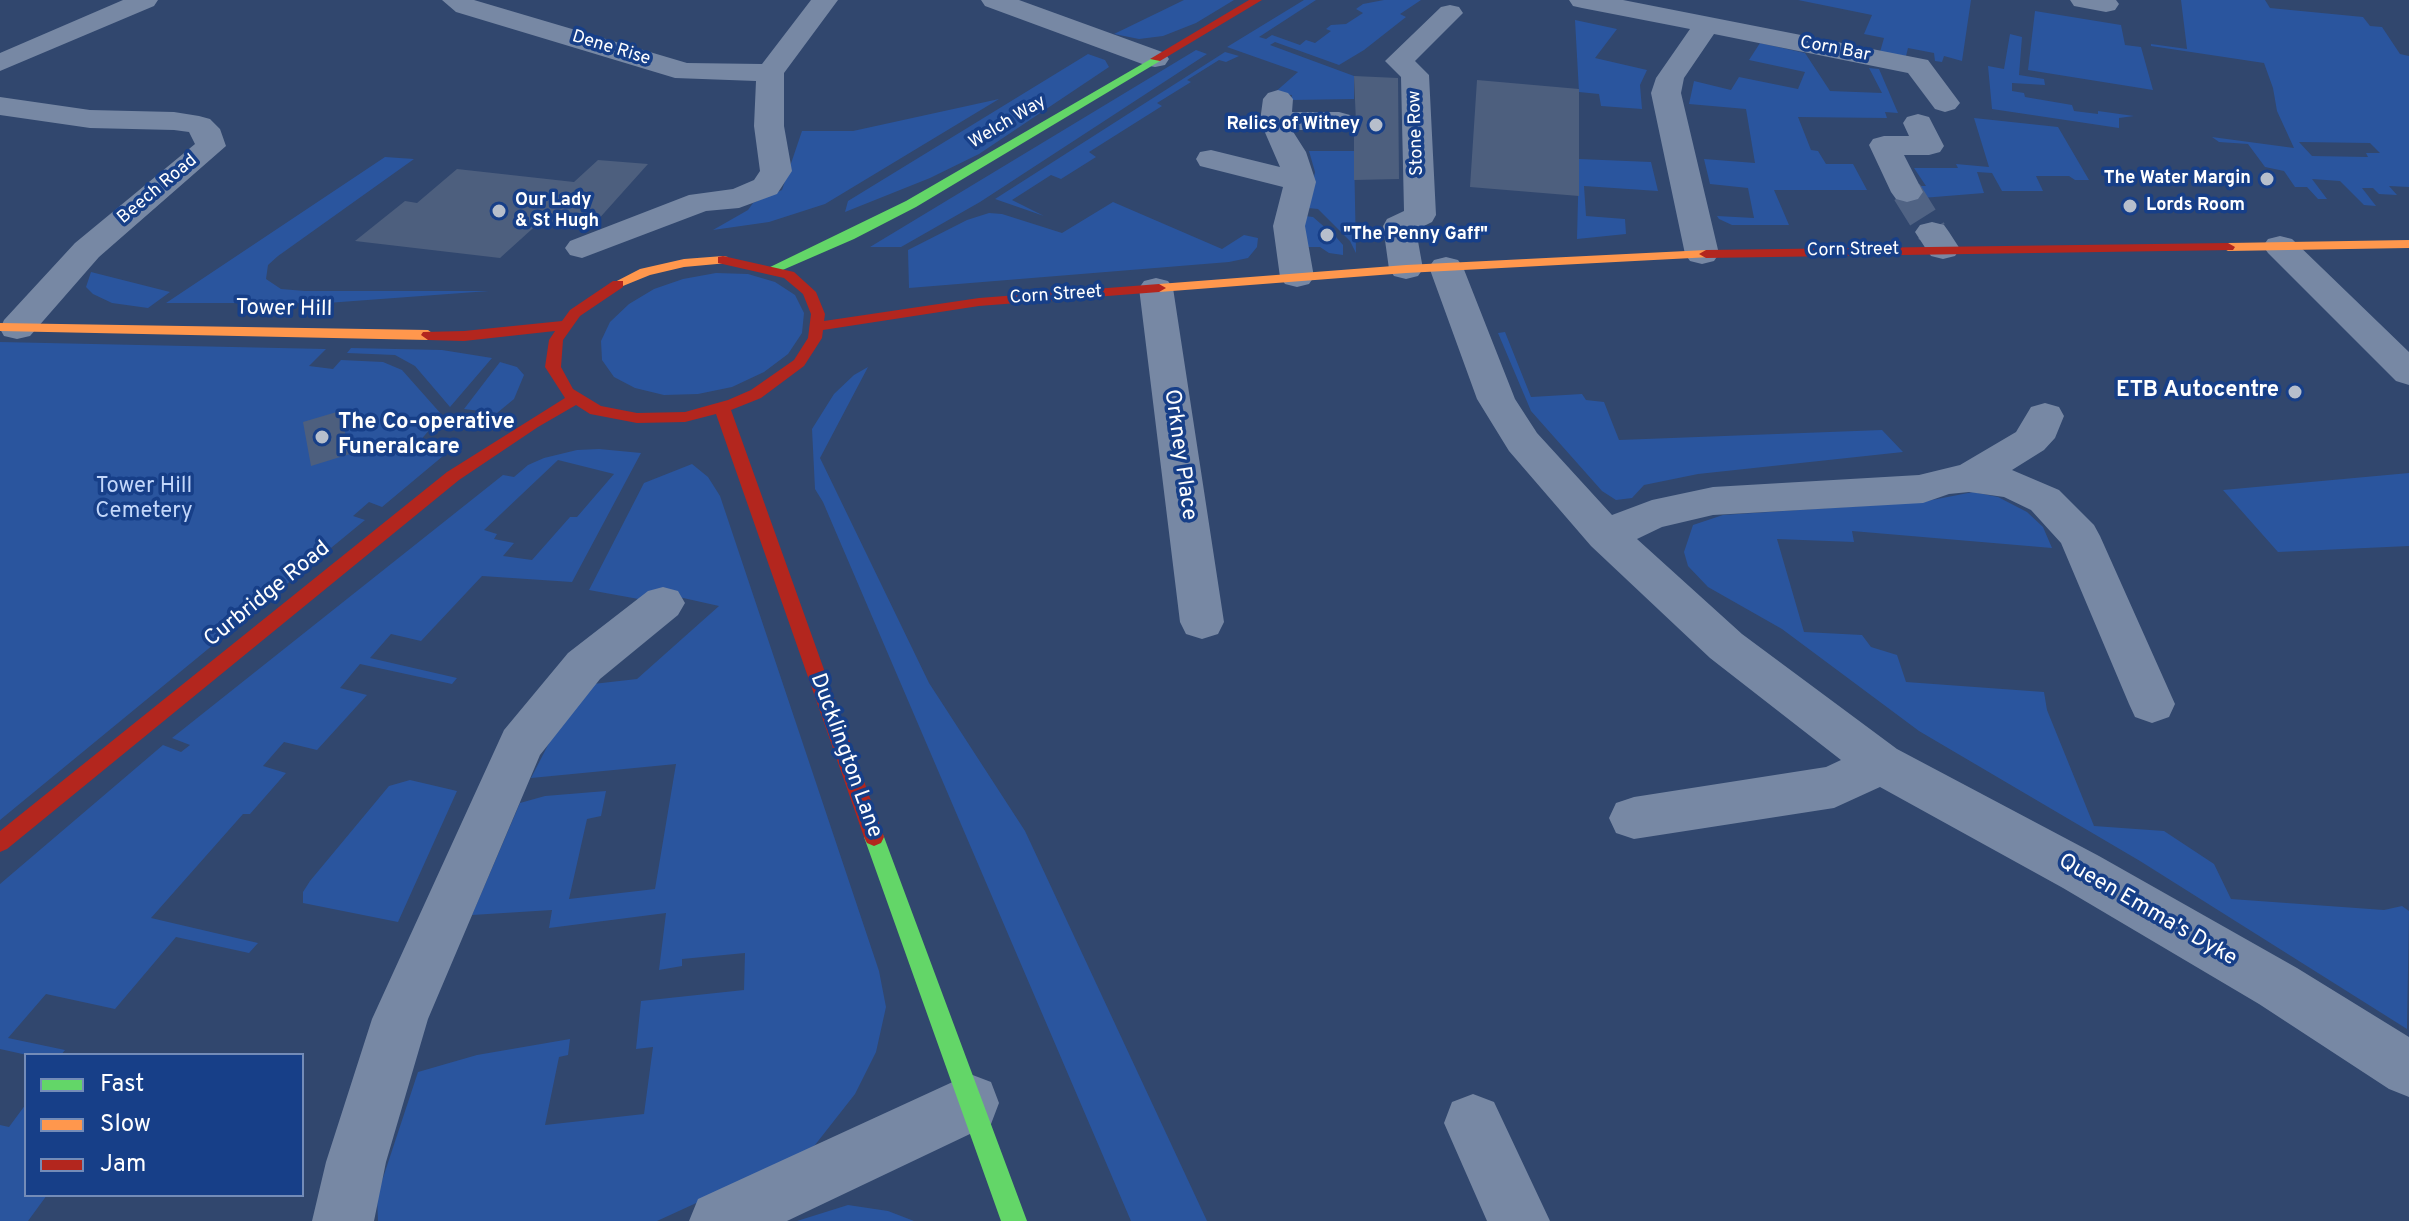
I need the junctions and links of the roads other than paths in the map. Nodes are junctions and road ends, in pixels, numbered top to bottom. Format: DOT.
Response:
graph roads {
  1 [pos="145,0"];
  2 [pos="455,0"];
  3 [pos="825,0"];
  4 [pos="994,0"];
  5 [pos="1257,0"];
  6 [pos="1582,0"];
  7 [pos="1450,13"];
  8 [pos="1706,25"];
  9 [pos="1155,59"];
  10 [pos="0,63"];
  11 [pos="770,73"];
  12 [pos="1945,103"];
  13 [pos="0,106"];
  14 [pos="1339,121"];
  15 [pos="1918,123"];
  16 [pos="1211,159"];
  17 [pos="1300,182"];
  18 [pos="1907,192"];
  19 [pos="2409,244"];
  20 [pos="2280,246"];
  21 [pos="582,248"];
  22 [pos="1702,254"];
  23 [pos="1426,268"];
  24 [pos="773,269"];
  25 [pos="1297,277"];
  26 [pos="1156,288"];
  27 [pos="567,325"];
  28 [pos="816,327"];
  29 [pos="8,328"];
  30 [pos="2409,373"];
  31 [pos="576,398"];
  32 [pos="722,407"];
  33 [pos="2045,416"];
  34 [pos="1969,478"];
  35 [pos="1606,535"];
  36 [pos="663,603"];
  37 [pos="1202,622"];
  38 [pos="2152,704"];
  39 [pos="1880,763"];
  40 [pos="1634,818"];
  41 [pos="0,843"];
  42 [pos="2409,1069"];
  43 [pos="970,1103"];
  44 [pos="1473,1123"];
  45 [pos="343,1221"];
  46 [pos="720,1221"];
  47 [pos="1014,1221"];
  48 [pos="1519,1221"];
  1 -- 10 [label="street"];
  2 -- 11 [label="street, Dene Rise"];
  3 -- 11 [label="street"];
  4 -- 9 [label="street"];
  5 -- 9 [label="main road, Welch Way"];
  6 -- 8 [label="street, Corn Bar"];
  7 -- 23 [label="street, Stone Row"];
  8 -- 12 [label="street, Corn Bar"];
  8 -- 22 [label="street"];
  9 -- 24 [label="main road, Welch Way"];
  11 -- 21 [label="street"];
  13 -- 29 [label="street, Beech Road"];
  14 -- 17 [label="street"];
  15 -- 18 [label="street"];
  16 -- 17 [label="street"];
  17 -- 25 [label="street"];
  19 -- 20 [label="main road, Corn Street"];
  20 -- 22 [label="main road, Corn Street"];
  20 -- 30 [label="street"];
  22 -- 23 [label="main road, Corn Street"];
  23 -- 25 [label="main road, Corn Street"];
  23 -- 35 [label="street, Queen Emma's Dyke"];
  24 -- 27 [label="main road"];
  24 -- 28 [label="main road"];
  25 -- 26 [label="main road, Corn Street"];
  26 -- 28 [label="main road, Corn Street"];
  26 -- 37 [label="street, Orkney Place"];
  27 -- 29 [label="main road, Tower Hill"];
  27 -- 31 [label="main road"];
  28 -- 32 [label="main road"];
  31 -- 32 [label="main road"];
  31 -- 41 [label="main road, Curbridge Road"];
  32 -- 43 [label="main road, Ducklington Lane"];
  33 -- 34 [label="street"];
  34 -- 35 [label="street"];
  34 -- 38 [label="street"];
  35 -- 39 [label="street, Queen Emma's Dyke"];
  36 -- 45 [label="street"];
  39 -- 40 [label="street"];
  39 -- 42 [label="street, Queen Emma's Dyke"];
  43 -- 46 [label="street"];
  43 -- 47 [label="main road, Ducklington Lane"];
  44 -- 48 [label="street"];
}
